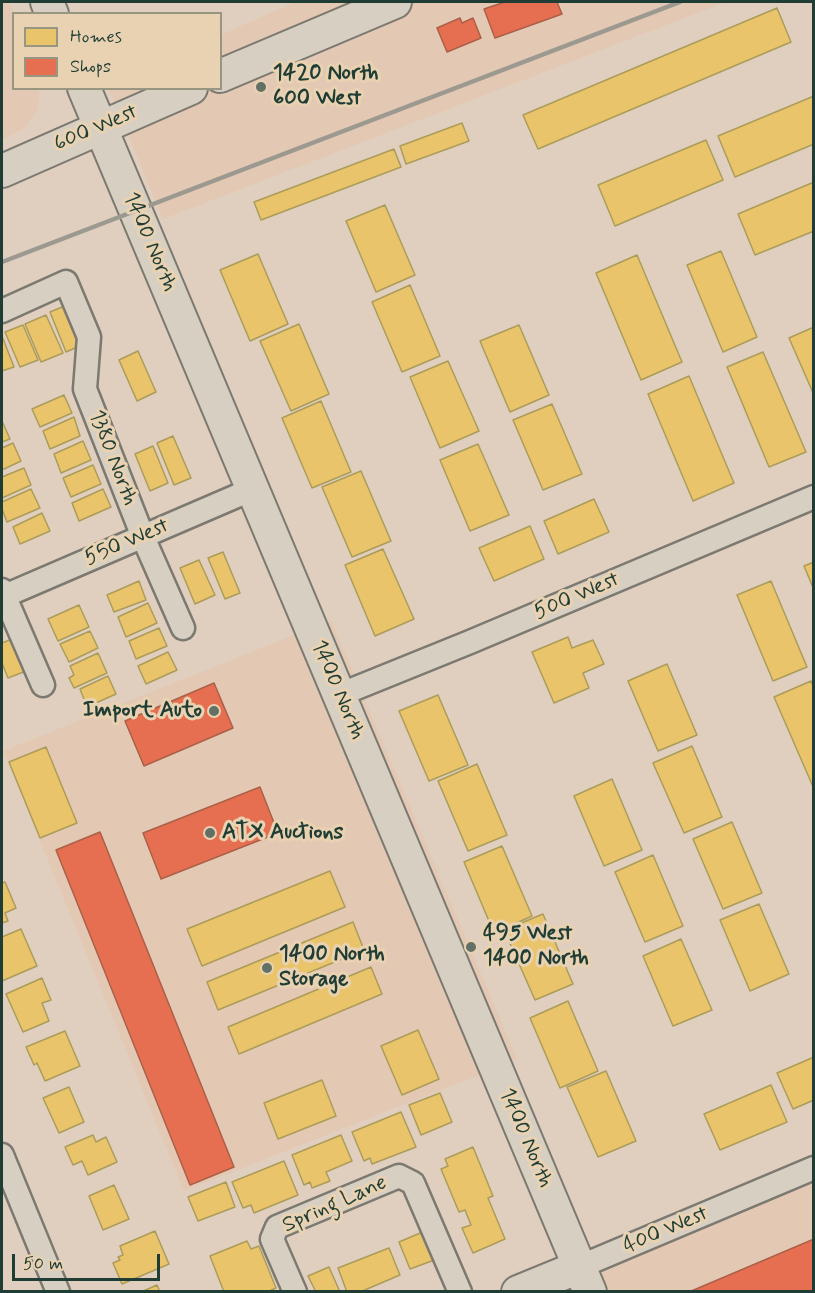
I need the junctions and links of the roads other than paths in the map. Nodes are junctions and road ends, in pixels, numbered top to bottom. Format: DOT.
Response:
graph roads {
  1 [pos="395,2"];
  2 [pos="222,75"];
  3 [pos="85,90"];
  4 [pos="186,90"];
  5 [pos="100,127"];
  6 [pos="2,171"];
  7 [pos="2,311"];
  8 [pos="253,489"];
  9 [pos="813,497"];
  10 [pos="143,537"];
  11 [pos="2,594"];
  12 [pos="183,628"];
  13 [pos="43,685"];
  14 [pos="339,695"];
  15 [pos="2,1155"];
  16 [pos="813,1168"];
  17 [pos="584,1279"];
  18 [pos="58,1292"];
  19 [pos="295,1292"];
  20 [pos="460,1292"];
  21 [pos="518,1292"];
  1 -- 2 [label="main road"];
  3 -- 5 [label="main road, 1400 North"];
  4 -- 5 [label="main road, 600 West"];
  5 -- 6 [label="main road, 600 West"];
  5 -- 8 [label="main road, 1400 North"];
  7 -- 10 [label="street, 1380 North"];
  8 -- 10 [label="street, 550 West"];
  8 -- 14 [label="main road, 1400 North"];
  9 -- 14 [label="street, 500 West"];
  10 -- 11 [label="street, 550 West"];
  10 -- 12 [label="street, 1380 North"];
  11 -- 13 [label="street"];
  14 -- 17 [label="main road, 1400 North"];
  15 -- 18 [label="street"];
  16 -- 17 [label="street, 400 West"];
  17 -- 21 [label="main road, 400 West"];
  19 -- 20 [label="street, Spring Lane"];
}
